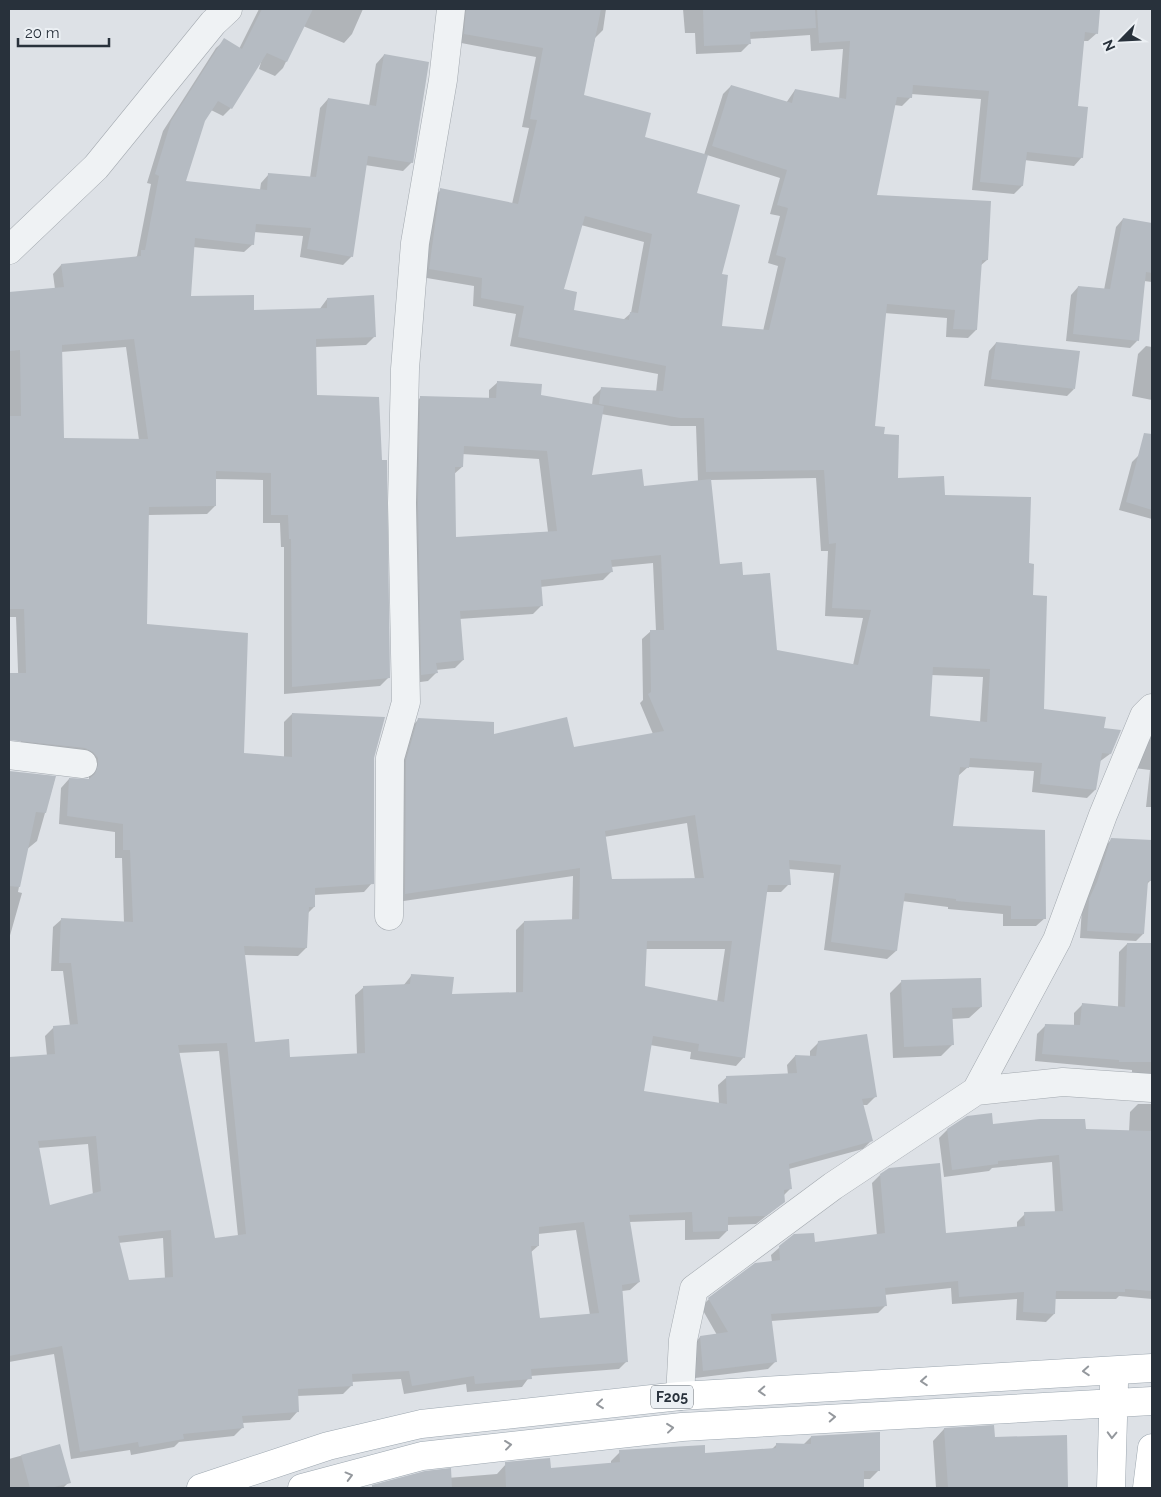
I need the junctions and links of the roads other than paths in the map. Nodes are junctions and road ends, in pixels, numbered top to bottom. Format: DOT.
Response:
graph roads {
  1 [pos="228,9"];
  2 [pos="451,9"];
  3 [pos="9,250"];
  4 [pos="1152,708"];
  5 [pos="9,755"];
  6 [pos="84,764"];
  7 [pos="389,916"];
  8 [pos="1152,1088"];
  9 [pos="976,1091"];
  10 [pos="1152,1368"];
  11 [pos="1115,1369"];
  12 [pos="680,1396"];
  13 [pos="1152,1401"];
  14 [pos="1114,1402"];
  15 [pos="1152,1448"];
  16 [pos="201,1488"];
  17 [pos="302,1488"];
  18 [pos="1111,1488"];
  19 [pos="1147,1488"];
  1 -- 3 [label="street"];
  2 -- 7 [label="street"];
  4 -- 9 [label="street"];
  5 -- 6 [label="street"];
  8 -- 9 [label="street"];
  9 -- 12 [label="street"];
  10 -- 11 [label="main road, F205"];
  11 -- 12 [label="main road, F205, one-way"];
  11 -- 14 [label="main road"];
  12 -- 16 [label="main road, F205, one-way"];
  13 -- 14 [label="main road, F205"];
  17 -- 14 [label="main road, F205, one-way"];
  14 -- 18 [label="main road, one-way"];
  15 -- 19 [label="main road"];
}
